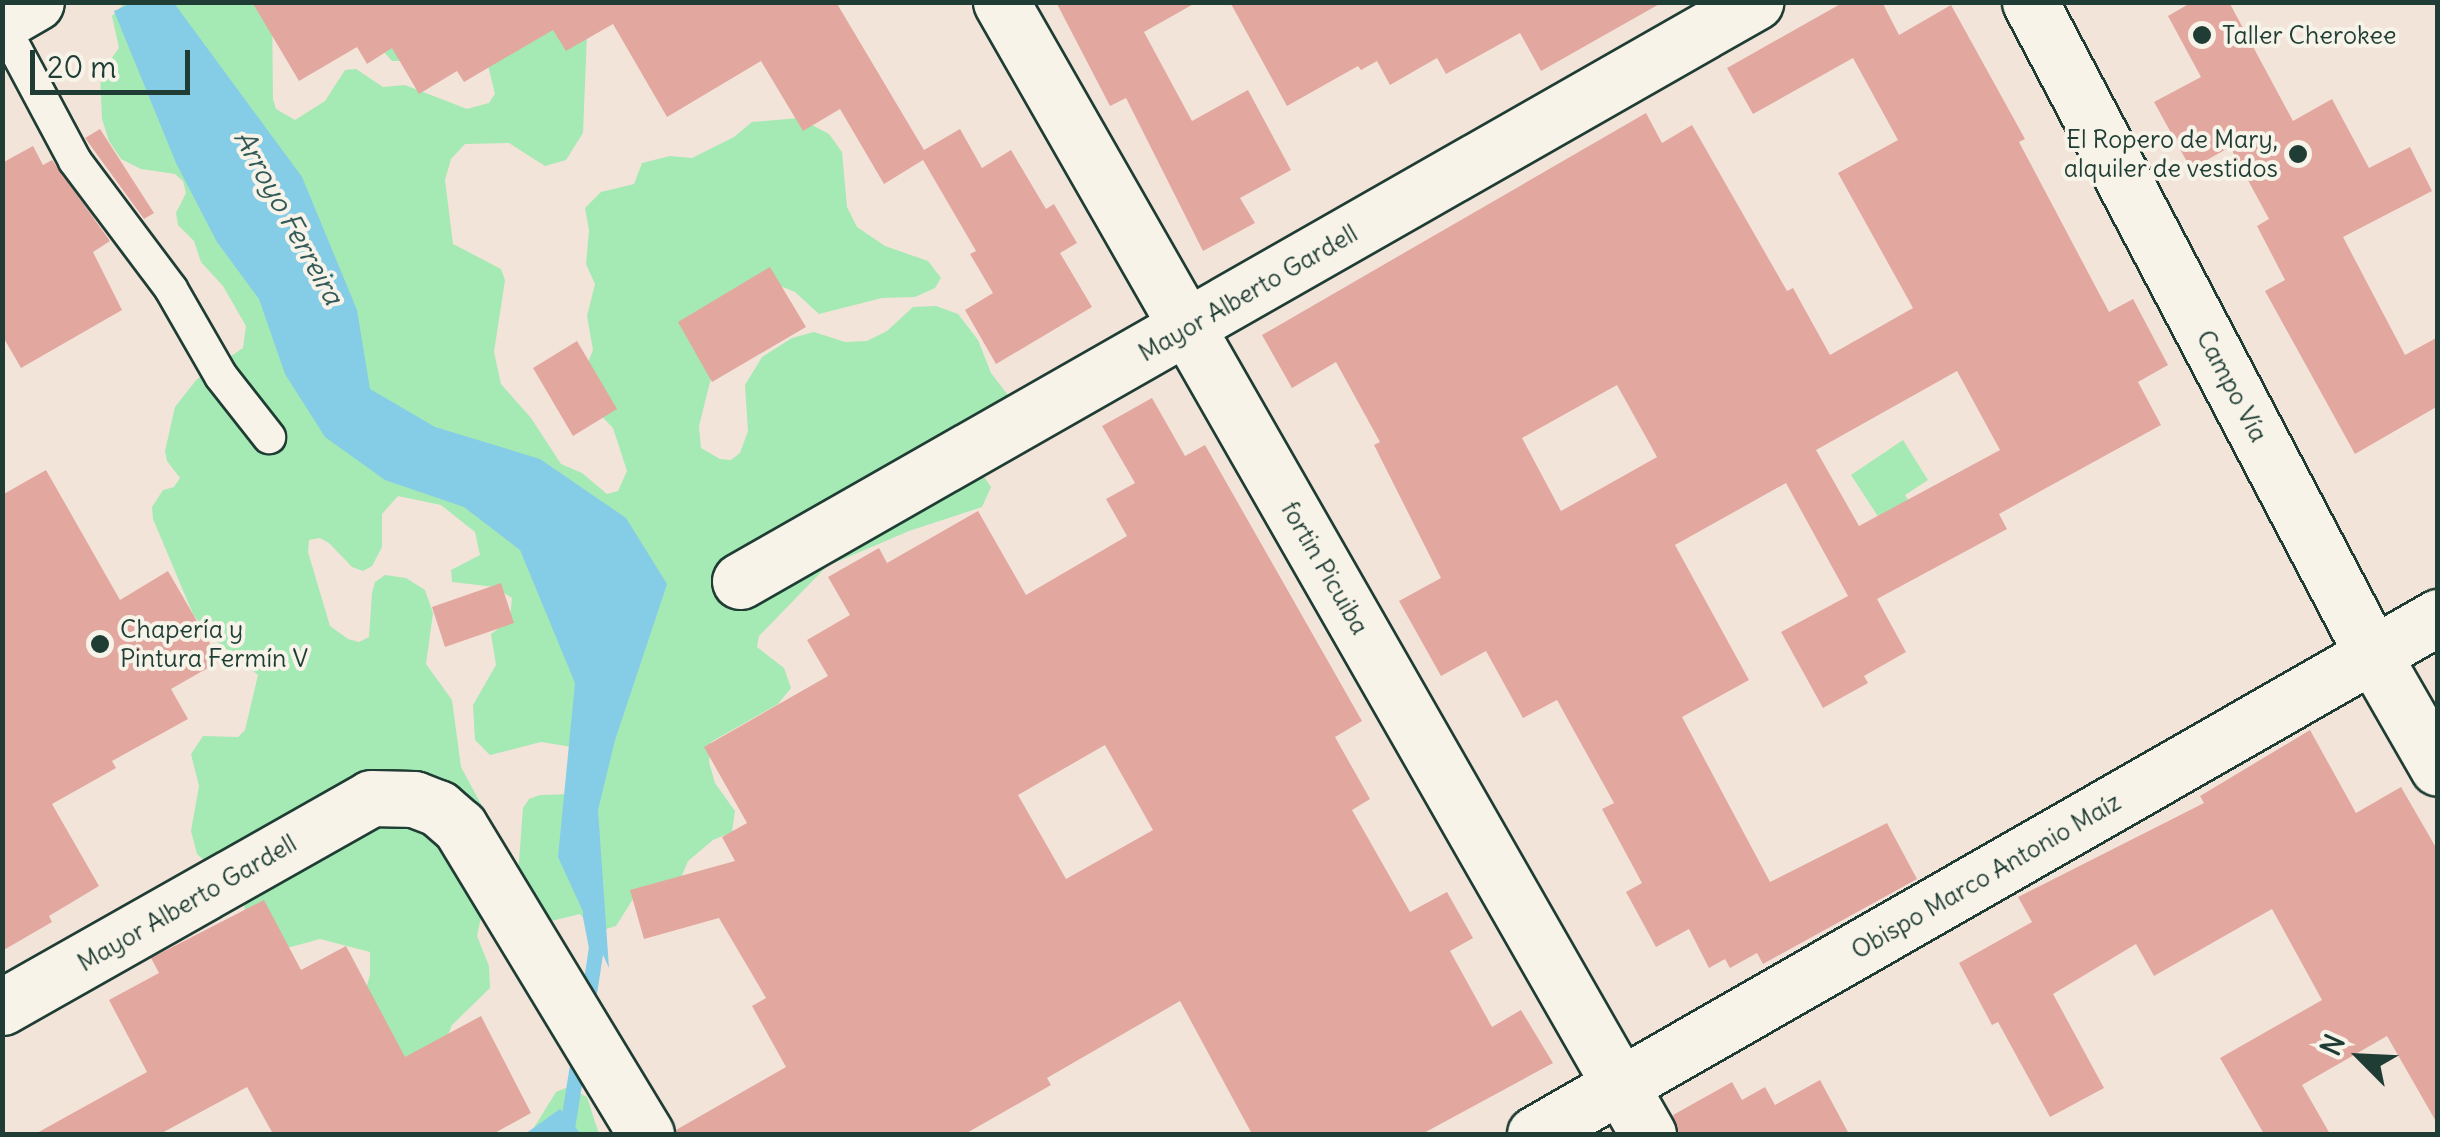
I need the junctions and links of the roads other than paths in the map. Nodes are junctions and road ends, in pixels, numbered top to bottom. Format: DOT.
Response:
graph roads {
  1 [pos="36,2"];
  2 [pos="1001,2"];
  3 [pos="1755,2"];
  4 [pos="2030,2"];
  5 [pos="2,23"];
  6 [pos="1188,328"];
  7 [pos="269,437"];
  8 [pos="740,581"];
  9 [pos="2438,618"];
  10 [pos="2373,655"];
  11 [pos="2438,768"];
  12 [pos="2,1008"];
  13 [pos="1621,1085"];
  14 [pos="633,1114"];
  15 [pos="1535,1134"];
  16 [pos="1648,1134"];
  1 -- 5 [label="street"];
  2 -- 6 [label="street, fortin Picuiba"];
  3 -- 6 [label="street, Mayor Alberto Gardell"];
  4 -- 10 [label="street, Campo Vía"];
  5 -- 7 [label="lane"];
  6 -- 8 [label="street, Mayor Alberto Gardell"];
  6 -- 13 [label="street, fortin Picuiba"];
  9 -- 10 [label="street, Obispo Marco Antonio Maíz"];
  10 -- 11 [label="street, Campo Vía"];
  10 -- 13 [label="street, Obispo Marco Antonio Maíz"];
  12 -- 14 [label="street, Mayor Alberto Gardell"];
  13 -- 15 [label="street, Obispo Marco Antonio Maíz"];
  13 -- 16 [label="street, fortin Picuiba"];
}
